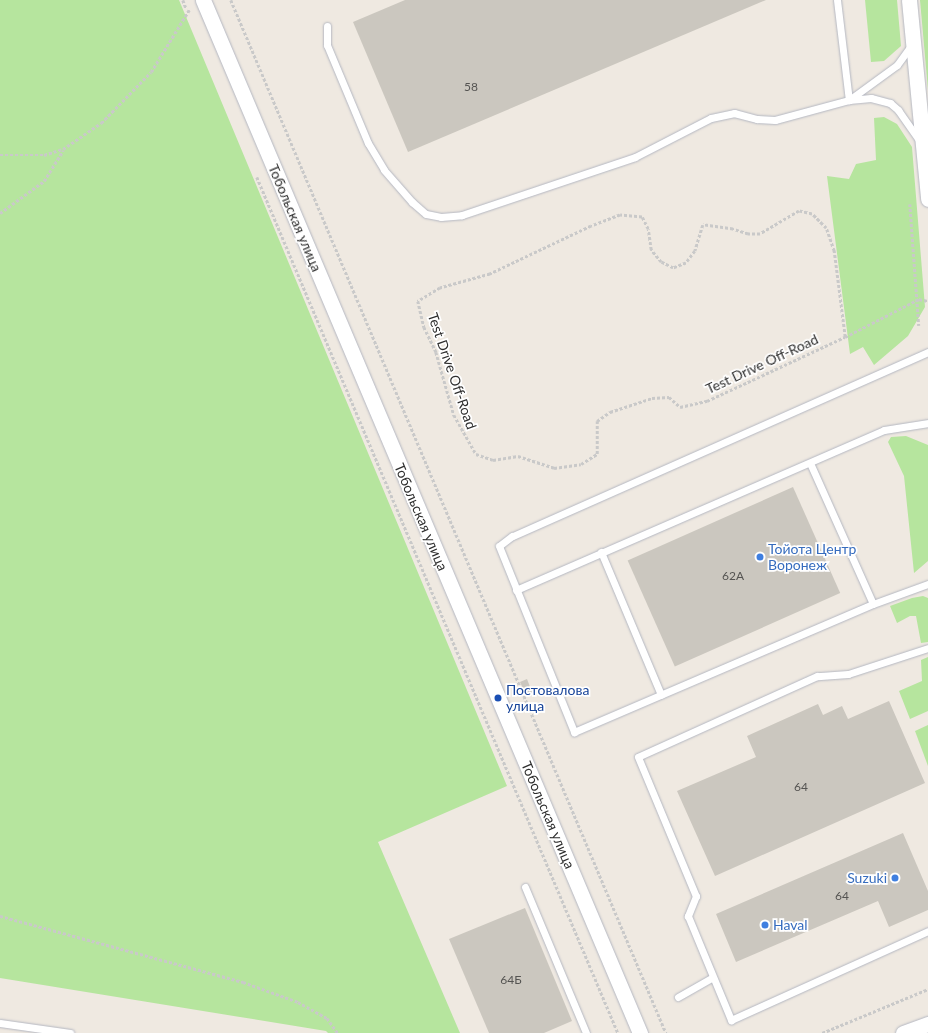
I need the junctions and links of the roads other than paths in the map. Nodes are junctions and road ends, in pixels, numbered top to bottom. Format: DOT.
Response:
graph roads {
  1 [pos="837,0"];
  2 [pos="909,0"];
  3 [pos="197,3"];
  4 [pos="327,26"];
  5 [pos="913,43"];
  6 [pos="850,100"];
  7 [pos="923,148"];
  8 [pos="928,199"];
  9 [pos="928,352"];
  10 [pos="928,423"];
  11 [pos="810,463"];
  12 [pos="601,552"];
  13 [pos="928,584"];
  14 [pos="516,590"];
  15 [pos="873,604"];
  16 [pos="928,648"];
  17 [pos="661,694"];
  18 [pos="525,887"];
  19 [pos="928,931"];
  20 [pos="713,977"];
  21 [pos="678,997"];
  22 [pos="0,1023"];
  23 [pos="928,1024"];
  24 [pos="70,1033"];
  25 [pos="586,1033"];
  26 [pos="640,1033"];
  27 [pos="904,1033"];
  1 -- 6 [label="lane"];
  2 -- 5 [label="street"];
  3 -- 26 [label="street, Тобольская улица"];
  4 -- 6 [label="lane"];
  5 -- 6 [label="lane"];
  5 -- 7 [label="street"];
  6 -- 7 [label="lane"];
  7 -- 8 [label="street"];
  9 -- 14 [label="lane"];
  10 -- 11 [label="lane"];
  11 -- 12 [label="lane"];
  11 -- 15 [label="lane"];
  12 -- 14 [label="lane"];
  12 -- 17 [label="lane"];
  13 -- 15 [label="lane"];
  14 -- 17 [label="lane"];
  15 -- 17 [label="lane"];
  16 -- 20 [label="lane"];
  18 -- 25 [label="lane"];
  19 -- 20 [label="lane"];
  20 -- 21 [label="lane"];
  22 -- 24 [label="lane"];
  23 -- 27 [label="street"];
}
